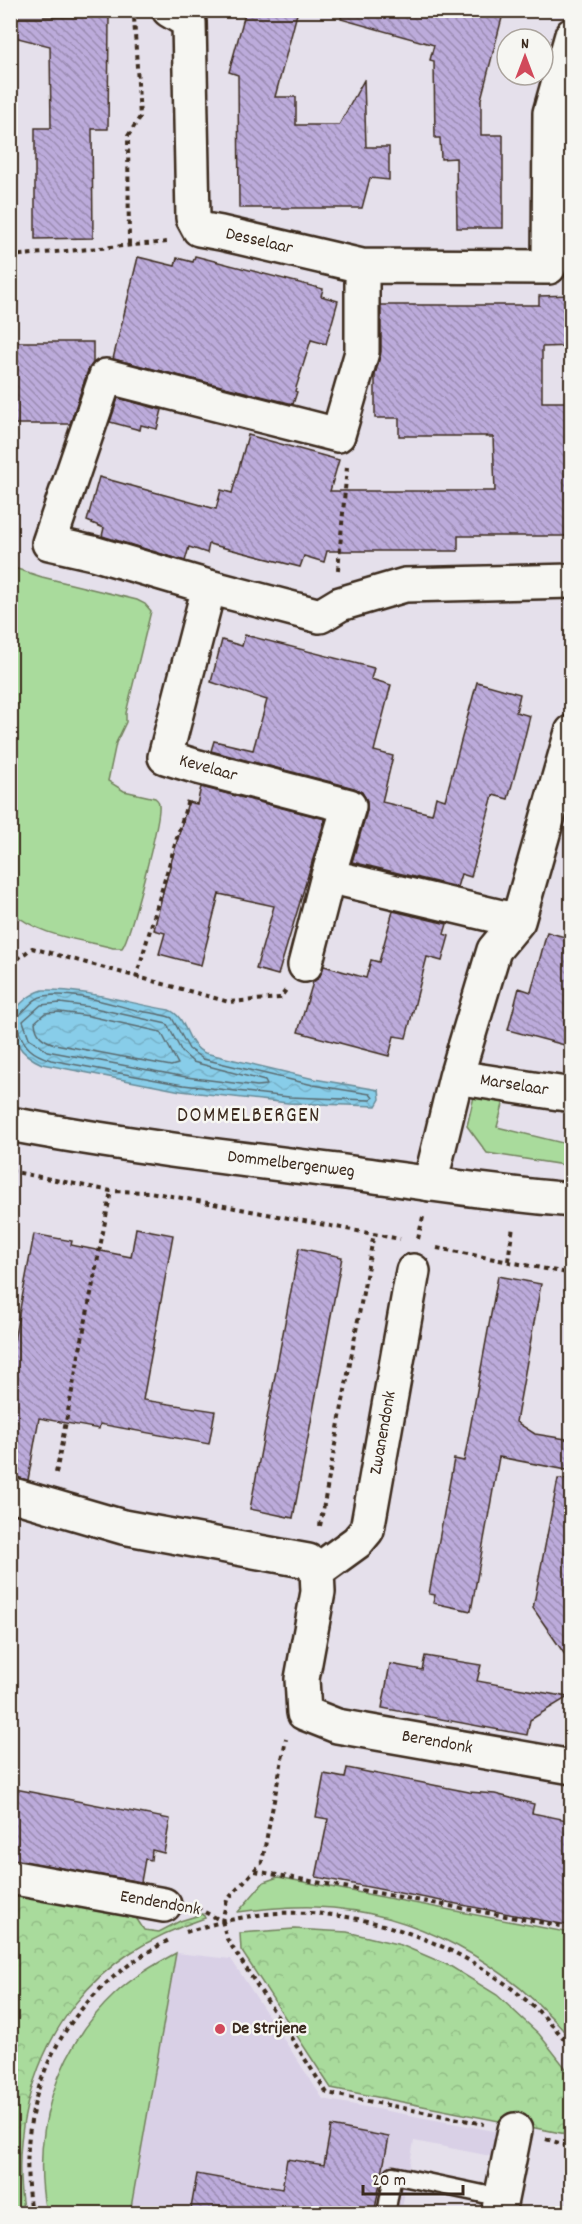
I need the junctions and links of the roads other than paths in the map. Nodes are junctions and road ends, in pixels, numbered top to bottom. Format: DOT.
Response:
graph roads {
  1 [pos="169,10"];
  2 [pos="569,54"];
  3 [pos="362,266"];
  4 [pos="560,267"];
  5 [pos="572,581"];
  6 [pos="210,587"];
  7 [pos="572,732"];
  8 [pos="328,876"];
  9 [pos="518,921"];
  10 [pos="305,965"];
  11 [pos="456,1077"];
  12 [pos="572,1095"];
  13 [pos="10,1124"];
  14 [pos="430,1184"];
  15 [pos="572,1200"];
  16 [pos="415,1257"];
  17 [pos="10,1494"];
  18 [pos="312,1566"];
  19 [pos="572,1767"];
  20 [pos="10,1877"];
  21 [pos="164,1905"];
  22 [pos="515,2130"];
  23 [pos="500,2206"];
  24 [pos="386,2214"];
  1 -- 3 [label="street, Desselaar"];
  2 -- 4 [label="street, Desselaar"];
  3 -- 4 [label="street, Desselaar"];
  3 -- 6 [label="street"];
  5 -- 6 [label="street"];
  6 -- 8 [label="street, Kevelaar"];
  7 -- 9 [label="street"];
  8 -- 9 [label="street"];
  8 -- 10 [label="street, Kevelaar"];
  9 -- 11 [label="street"];
  11 -- 12 [label="street, Marselaar"];
  11 -- 14 [label="street"];
  13 -- 14 [label="street, Dommelbergenweg"];
  14 -- 15 [label="street, Dommelbergenweg"];
  16 -- 18 [label="street, Zwanendonk"];
  17 -- 18 [label="street"];
  18 -- 19 [label="street, Berendonk"];
  20 -- 21 [label="street, Eendendonk"];
  22 -- 23 [label="street"];
  23 -- 24 [label="lane"];
}
